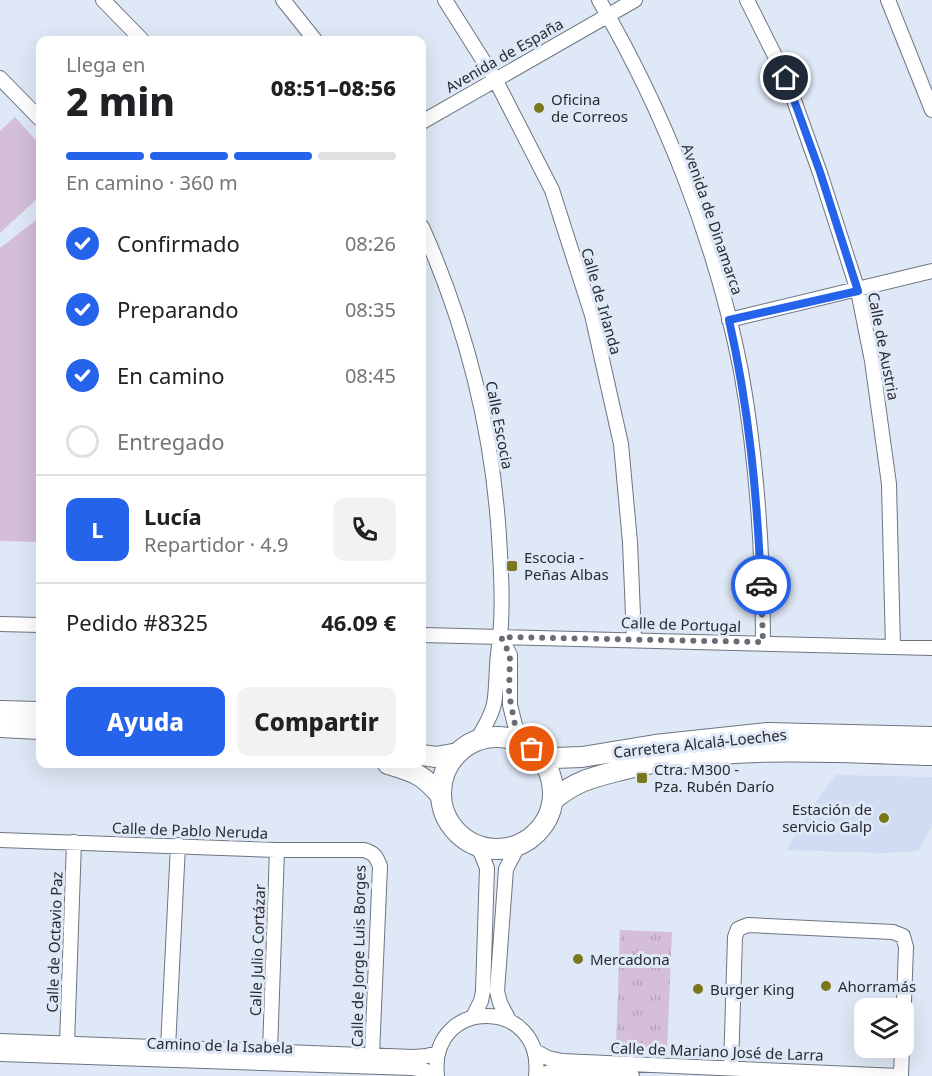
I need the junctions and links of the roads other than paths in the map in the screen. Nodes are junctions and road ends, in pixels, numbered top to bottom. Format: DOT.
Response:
graph roads {
  1 [pos="103,0"];
  2 [pos="283,0"];
  3 [pos="445,0"];
  4 [pos="599,0"];
  5 [pos="635,0"];
  6 [pos="747,0"];
  7 [pos="888,0"];
  8 [pos="608,16"];
  9 [pos="138,36"];
  10 [pos="312,36"];
  11 [pos="0,78"];
  12 [pos="495,79"];
  13 [pos="932,110"];
  14 [pos="36,115"];
  15 [pos="426,120"];
  16 [pos="426,237"];
  17 [pos="932,271"];
  18 [pos="858,291"];
  19 [pos="729,320"];
  20 [pos="0,624"];
  21 [pos="36,625"];
  22 [pos="426,634"];
  23 [pos="501,637"];
  24 [pos="634,639"];
  25 [pos="763,642"];
  26 [pos="893,647"];
  27 [pos="932,648"];
  28 [pos="0,711"];
  29 [pos="36,712"];
  30 [pos="0,728"];
  31 [pos="36,729"];
  32 [pos="932,738"];
  33 [pos="476,741"];
  34 [pos="524,743"];
  35 [pos="458,753"];
  36 [pos="932,755"];
  37 [pos="426,756"];
  38 [pos="540,756"];
  39 [pos="401,768"];
  40 [pos="441,796"];
  41 [pos="554,799"];
  42 [pos="0,840"];
  43 [pos="74,842"];
  44 [pos="178,845"];
  45 [pos="475,845"];
  46 [pos="518,846"];
  47 [pos="277,850"];
  48 [pos="377,857"];
  49 [pos="904,998"];
  50 [pos="473,1017"];
  51 [pos="509,1020"];
  52 [pos="0,1041"];
  53 [pos="67,1044"];
  54 [pos="168,1048"];
  55 [pos="535,1050"];
  56 [pos="270,1051"];
  57 [pos="437,1053"];
  58 [pos="0,1054"];
  59 [pos="372,1055"];
  60 [pos="901,1058"];
  61 [pos="731,1068"];
  62 [pos="437,1076"];
  63 [pos="536,1076"];
  64 [pos="541,1076"];
  65 [pos="611,1076"];
  66 [pos="632,1076"];
  67 [pos="900,1076"];
  1 -- 9 [label="street"];
  2 -- 10 [label="street"];
  3 -- 12 [label="street, Calle de Irlanda"];
  4 -- 8 [label="street, Avenida de Dinamarca"];
  5 -- 8 [label="street, Avenida de España"];
  6 -- 18 [label="street, Calle de Austria"];
  7 -- 13 [label="street"];
  8 -- 12 [label="street, Avenida de España"];
  8 -- 19 [label="street, Avenida de Dinamarca"];
  11 -- 14 [label="street"];
  12 -- 15 [label="street, Avenida de España"];
  12 -- 24 [label="street, Calle de Irlanda"];
  16 -- 23 [label="street, Calle Escocia"];
  17 -- 18 [label="street"];
  18 -- 19 [label="street"];
  18 -- 26 [label="street, Calle de Austria"];
  19 -- 25 [label="street, Avenida de Dinamarca"];
  20 -- 21 [label="street"];
  22 -- 23 [label="street, Calle de Portugal"];
  23 -- 24 [label="street, Calle de Portugal"];
  23 -- 33 [label="street, Calle Escocia"];
  23 -- 34 [label="street, Calle Escocia"];
  24 -- 25 [label="street, Calle de Portugal"];
  25 -- 26 [label="street, Calle de Portugal"];
  26 -- 27 [label="street, Calle de Portugal"];
  28 -- 29 [label="main road"];
  30 -- 31 [label="main road"];
  32 -- 38 [label="main road, Carretera Alcalá-Loeches"];
  33 -- 34 [label="main road"];
  33 -- 35 [label="main road"];
  34 -- 38 [label="main road"];
  35 -- 37 [label="main road"];
  35 -- 40 [label="main road"];
  36 -- 41 [label="main road, Carretera Alcalá-Loeches"];
  38 -- 41 [label="main road"];
  39 -- 40 [label="main road"];
  40 -- 45 [label="main road"];
  41 -- 46 [label="main road"];
  42 -- 43 [label="street, Calle de Pablo Neruda"];
  43 -- 44 [label="street, Calle de Pablo Neruda"];
  43 -- 53 [label="street, Calle de Octavio Paz"];
  44 -- 47 [label="street, Calle de Pablo Neruda"];
  44 -- 54 [label="street"];
  45 -- 46 [label="main road"];
  45 -- 50 [label="street"];
  46 -- 51 [label="street"];
  47 -- 48 [label="street, Calle de Pablo Neruda"];
  47 -- 56 [label="street, Calle Julio Cortázar"];
  48 -- 59 [label="street, Calle de Jorge Luis Borges"];
  49 -- 61 [label="street"];
  50 -- 51 [label="street"];
  50 -- 57 [label="street"];
  51 -- 55 [label="street"];
  52 -- 53 [label="street, Camino de la Isabela"];
  53 -- 54 [label="street, Camino de la Isabela"];
  54 -- 56 [label="street, Camino de la Isabela"];
  55 -- 61 [label="street, Calle de Mariano José de Larra"];
  55 -- 63 [label="street"];
  56 -- 59 [label="street, Camino de la Isabela"];
  57 -- 59 [label="street, Camino de la Isabela"];
  57 -- 62 [label="street"];
  58 -- 62 [label="street, Camino de la Isabela"];
  60 -- 67 [label="street"];
  61 -- 67 [label="street, Calle de Mariano José de Larra"];
  64 -- 65 [label="street, Calle de Mariano José de Larra"];
  65 -- 66 [label="street, Calle de Mariano José de Larra"];
}
